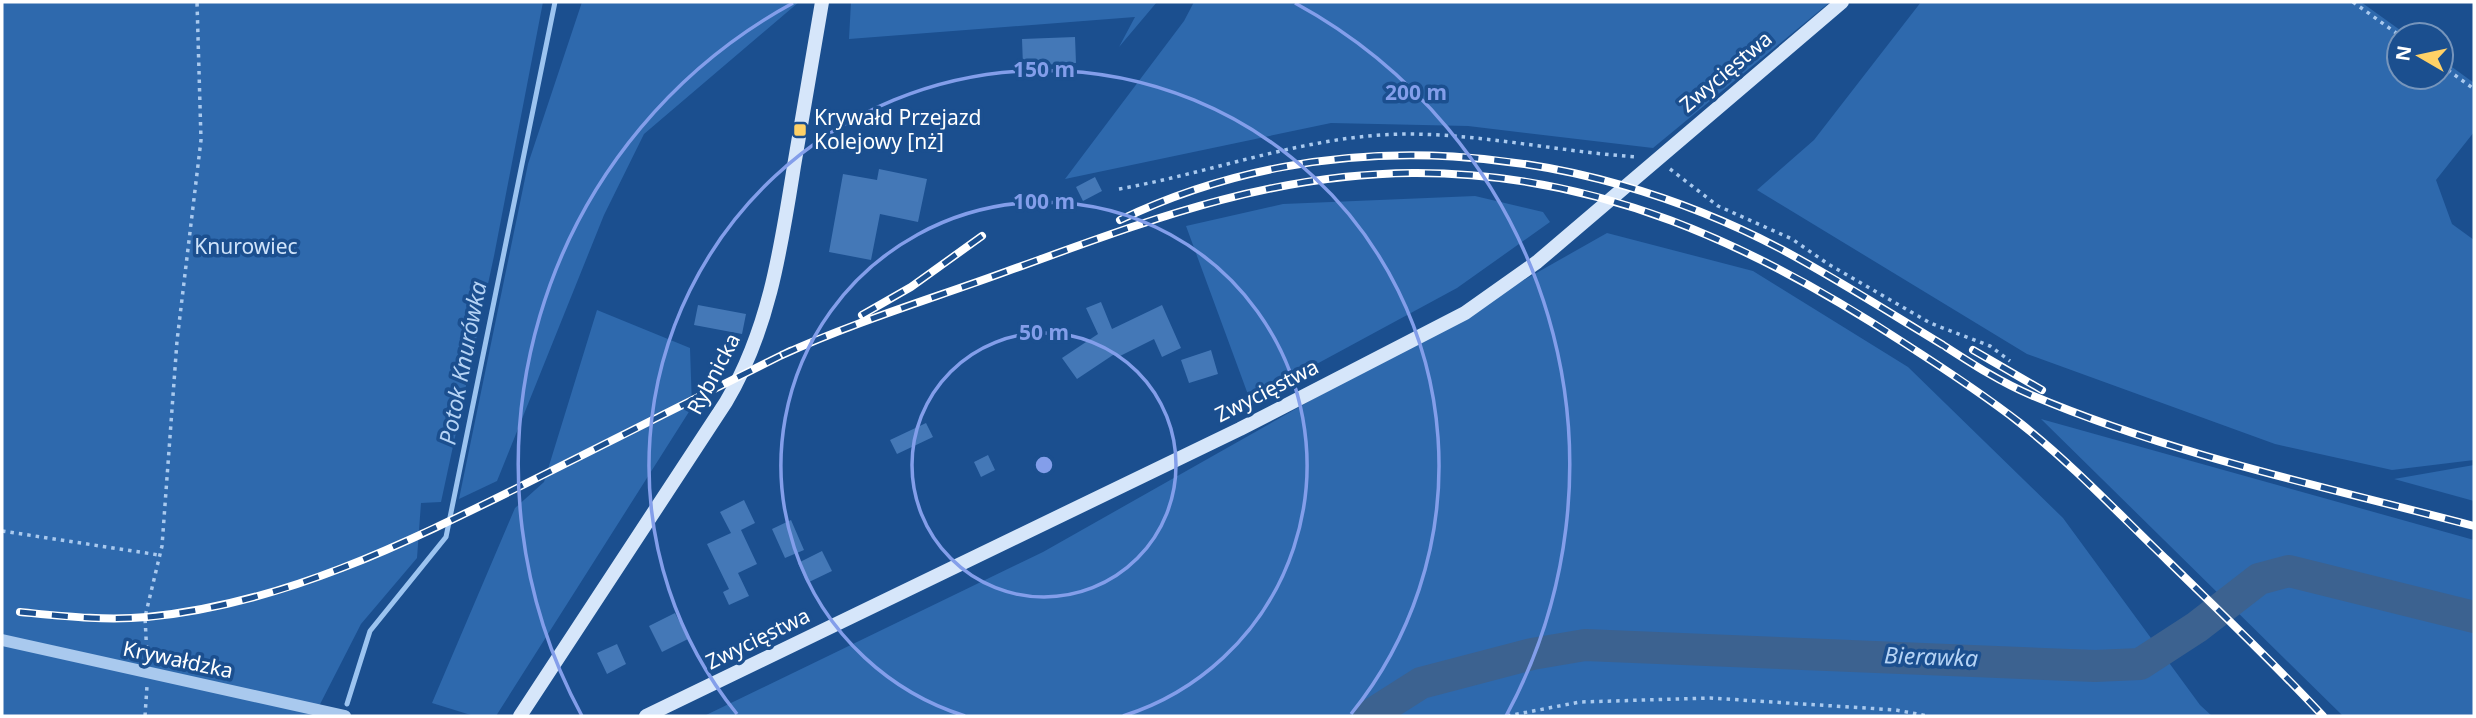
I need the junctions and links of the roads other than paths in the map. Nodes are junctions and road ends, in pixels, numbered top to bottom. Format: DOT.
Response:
graph roads {
  1 [pos="822,2"];
  2 [pos="1842,2"];
  3 [pos="2,640"];
  4 [pos="345,716"];
  5 [pos="520,716"];
  6 [pos="646,716"];
  1 -- 5 [label="main road, Rybnicka"];
  2 -- 6 [label="main road, Zwycięstwa"];
  3 -- 4 [label="street, Krywałdzka"];
}
